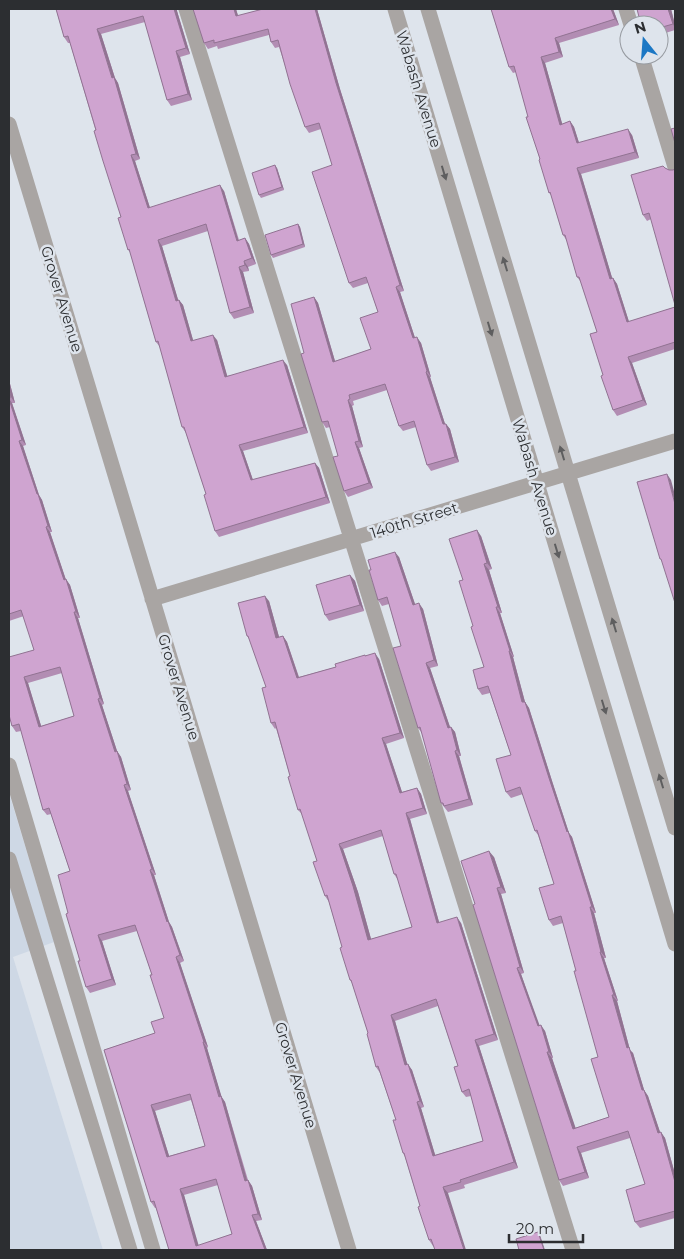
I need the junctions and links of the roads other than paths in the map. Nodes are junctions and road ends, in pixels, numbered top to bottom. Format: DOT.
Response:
graph roads {
  1 [pos="186,9"];
  2 [pos="395,9"];
  3 [pos="428,9"];
  4 [pos="644,65"];
  5 [pos="9,124"];
  6 [pos="675,167"];
  7 [pos="675,441"];
  8 [pos="568,473"];
  9 [pos="536,483"];
  10 [pos="352,538"];
  11 [pos="152,598"];
  12 [pos="9,765"];
  13 [pos="675,828"];
  14 [pos="9,859"];
  15 [pos="675,944"];
  16 [pos="130,1250"];
  17 [pos="153,1250"];
  18 [pos="349,1250"];
  19 [pos="573,1250"];
  1 -- 10 [label="street"];
  2 -- 9 [label="street, Wabash Avenue, one-way"];
  8 -- 3 [label="street, one-way"];
  4 -- 6 [label="street"];
  5 -- 11 [label="street, Grover Avenue"];
  7 -- 8 [label="street, 140th Street"];
  8 -- 9 [label="street, 140th Street"];
  13 -- 8 [label="street, one-way"];
  9 -- 10 [label="street, 140th Street"];
  9 -- 15 [label="street, Wabash Avenue, one-way"];
  10 -- 11 [label="street, 140th Street"];
  10 -- 19 [label="street"];
  11 -- 18 [label="street, Grover Avenue"];
  12 -- 17 [label="street"];
  14 -- 16 [label="street"];
}
